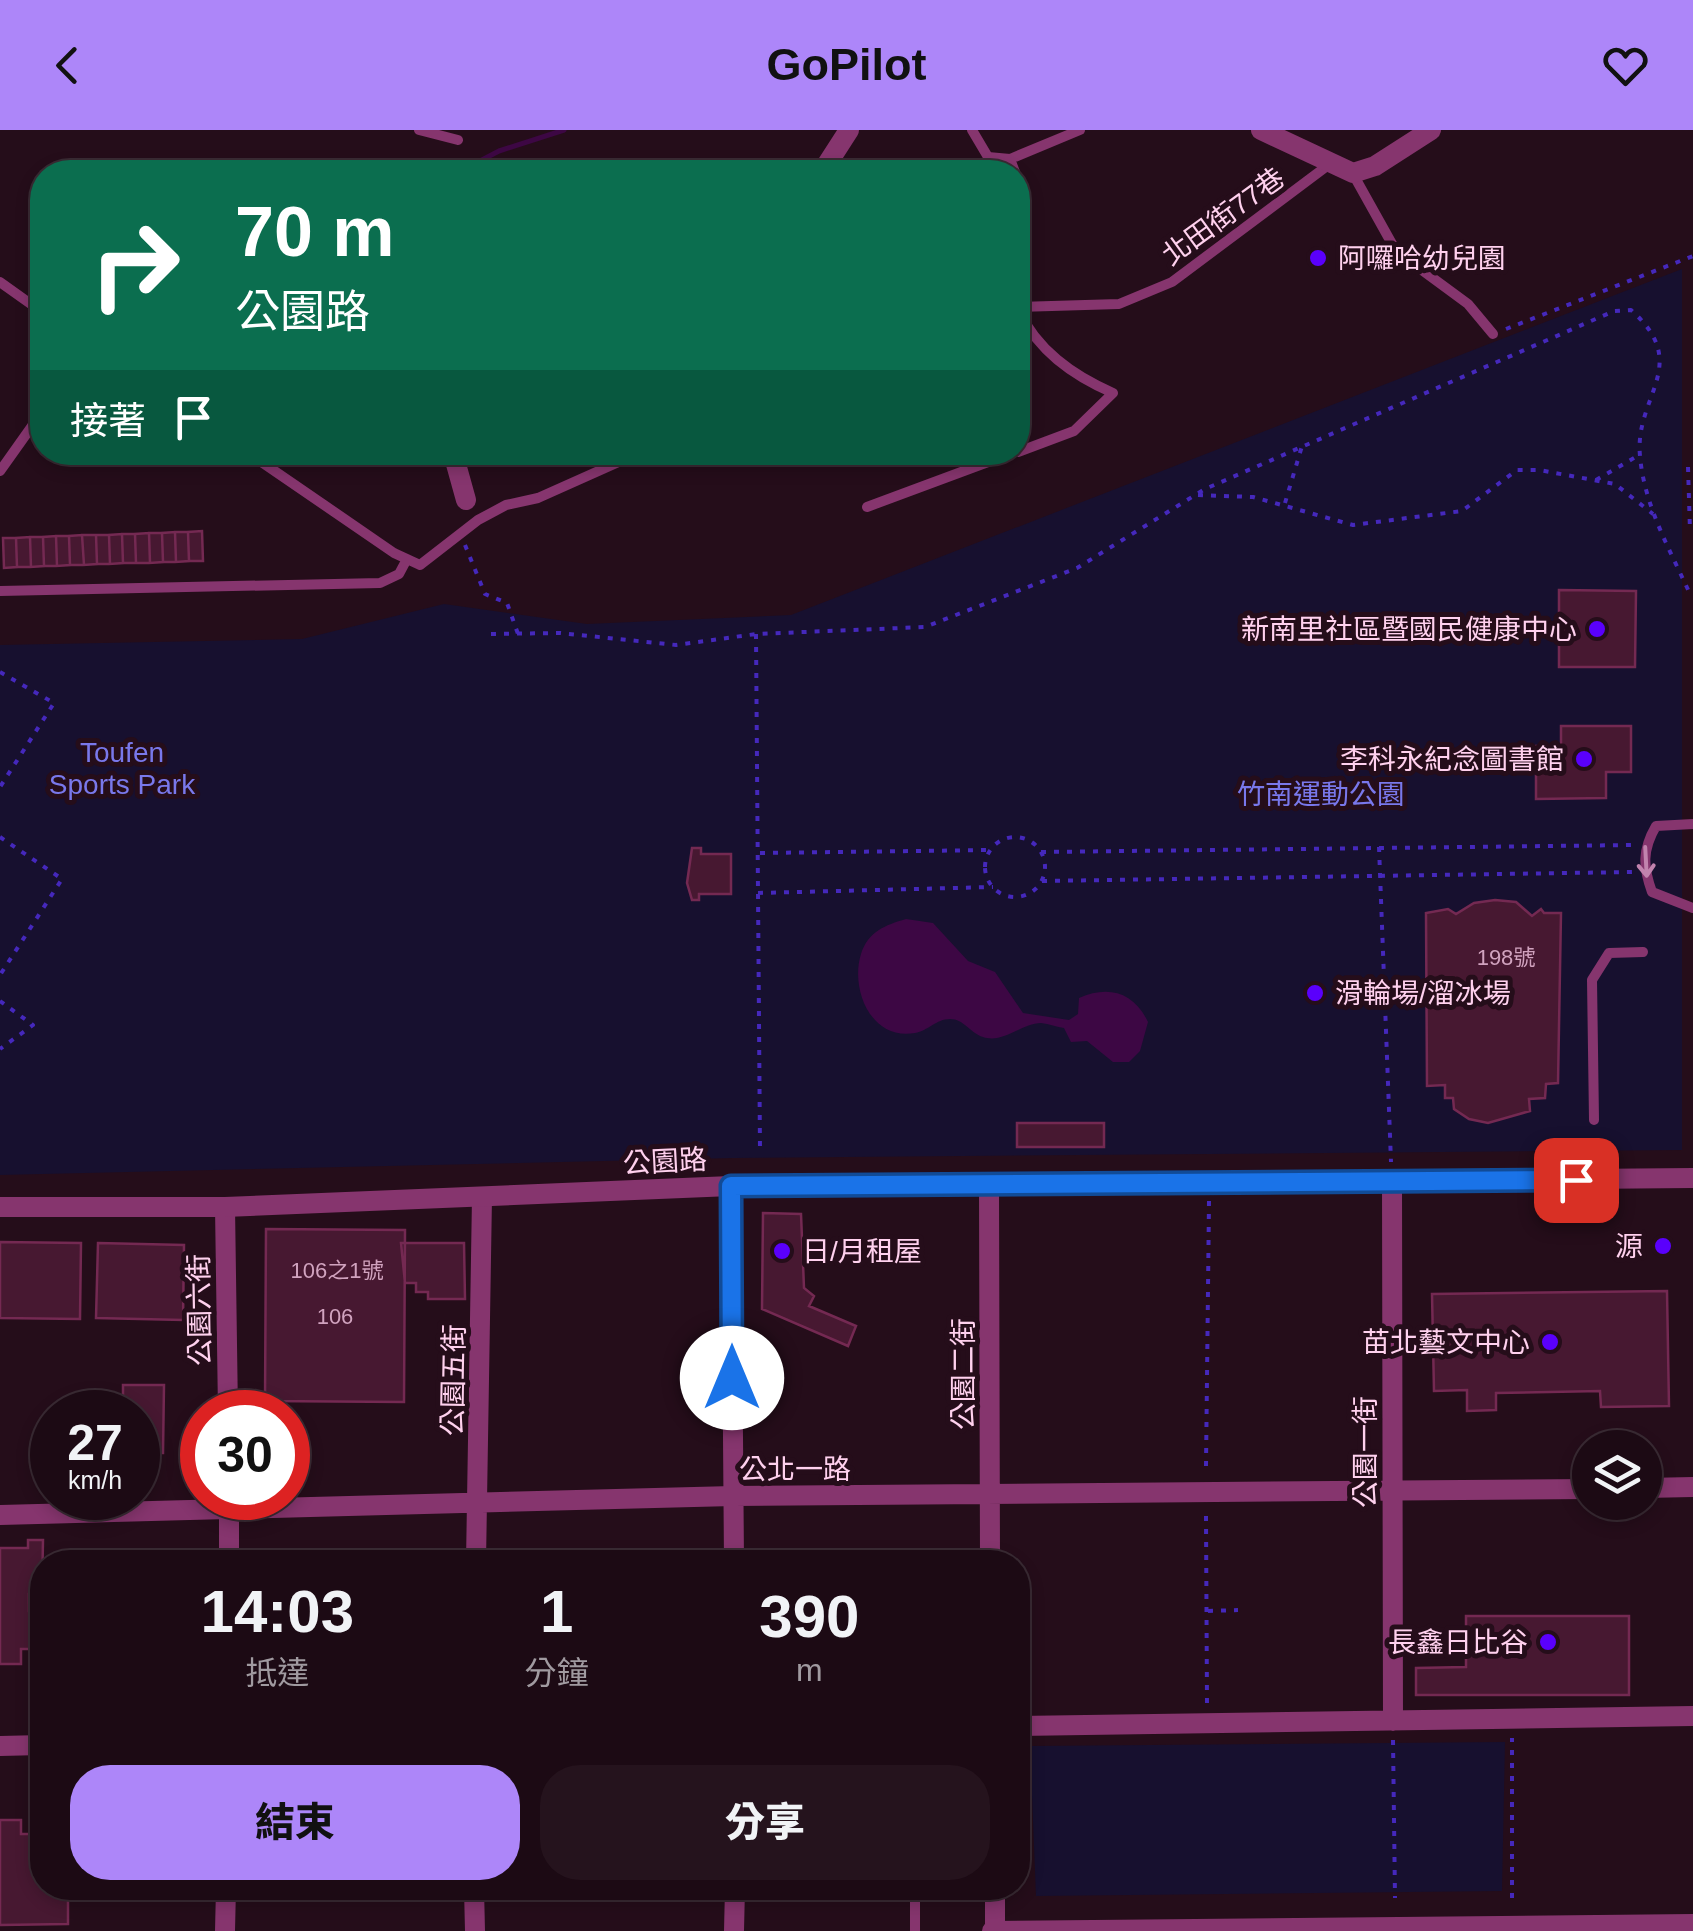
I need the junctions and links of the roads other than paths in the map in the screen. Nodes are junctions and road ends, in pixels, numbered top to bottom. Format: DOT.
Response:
graph roads {
  1 [pos="419,130"];
  2 [pos="849,130"];
  3 [pos="972,130"];
  4 [pos="1080,130"];
  5 [pos="1261,130"];
  6 [pos="1431,130"];
  7 [pos="458,140"];
  8 [pos="1010,159"];
  9 [pos="830,160"];
  10 [pos="1331,163"];
  11 [pos="1353,173"];
  12 [pos="0,282"];
  13 [pos="30,303"];
  14 [pos="1030,308"];
  15 [pos="1030,331"];
  16 [pos="1493,334"];
  17 [pos="30,429"];
  18 [pos="1030,447"];
  19 [pos="266,465"];
  20 [pos="456,465"];
  21 [pos="612,465"];
  22 [pos="981,465"];
  23 [pos="0,471"];
  24 [pos="466,500"];
  25 [pos="867,507"];
  26 [pos="406,559"];
  27 [pos="0,592"];
  28 [pos="1693,824"];
  29 [pos="1693,908"];
  30 [pos="1644,952"];
  31 [pos="1594,1120"];
  32 [pos="1693,1178"];
  33 [pos="1392,1182"];
  34 [pos="989,1185"];
  35 [pos="731,1186"];
  36 [pos="482,1197"];
  37 [pos="225,1207"];
  38 [pos="0,1208"];
  39 [pos="228,1390"];
  40 [pos="1662,1488"];
  41 [pos="1693,1488"];
  42 [pos="1572,1489"];
  43 [pos="1393,1492"];
  44 [pos="733,1496"];
  45 [pos="991,1496"];
  46 [pos="479,1503"];
  47 [pos="310,1504"];
  48 [pos="180,1506"];
  49 [pos="0,1515"];
  50 [pos="229,1520"];
  51 [pos="229,1550"];
  52 [pos="477,1550"];
  53 [pos="734,1550"];
  54 [pos="990,1550"];
  55 [pos="1693,1716"];
  56 [pos="1030,1726"];
  57 [pos="1393,1731"];
  58 [pos="30,1745"];
  59 [pos="0,1746"];
  60 [pos="226,1900"];
  61 [pos="474,1900"];
  62 [pos="735,1900"];
  63 [pos="915,1900"];
  64 [pos="994,1900"];
  65 [pos="1693,1924"];
  66 [pos="1395,1929"];
  67 [pos="994,1930"];
  68 [pos="225,1931"];
  69 [pos="474,1931"];
  70 [pos="734,1931"];
  71 [pos="916,1931"];
  1 -- 7 [label="lane"];
  2 -- 9 [label="street"];
  3 -- 8 [label="lane"];
  4 -- 8 [label="lane"];
  5 -- 10 [label="street"];
  6 -- 11 [label="street"];
  10 -- 11 [label="street"];
  10 -- 14 [label="lane, 北田街77巷"];
  11 -- 16 [label="lane"];
  12 -- 13 [label="lane"];
  15 -- 18 [label="lane"];
  17 -- 23 [label="lane"];
  19 -- 26 [label="lane"];
  20 -- 24 [label="street"];
  21 -- 26 [label="lane"];
  22 -- 25 [label="lane"];
  26 -- 27 [label="lane"];
  28 -- 29 [label="lane, one-way"];
  30 -- 31 [label="lane"];
  32 -- 33 [label="street, 公園路"];
  33 -- 34 [label="street, 公園路"];
  33 -- 43 [label="street, 公園一街"];
  34 -- 35 [label="street, 公園路"];
  34 -- 45 [label="street, 公園二街"];
  35 -- 36 [label="street, 公園路"];
  35 -- 44 [label="street"];
  36 -- 37 [label="street, 公園路"];
  36 -- 46 [label="street, 公園五街"];
  37 -- 38 [label="street, 公園路"];
  37 -- 39 [label="street, 公園六街"];
  40 -- 41 [label="street"];
  42 -- 43 [label="street, 公北一路"];
  43 -- 45 [label="street, 公北一路"];
  43 -- 57 [label="street, 公園一街"];
  44 -- 45 [label="street, 公北一路"];
  44 -- 46 [label="street, 公北一路"];
  44 -- 53 [label="street"];
  45 -- 54 [label="street, 公園二街"];
  46 -- 47 [label="street, 公北一路"];
  46 -- 52 [label="street, 公園五街"];
  48 -- 49 [label="street, 公北一路"];
  50 -- 51 [label="street"];
  55 -- 57 [label="street"];
  56 -- 57 [label="street"];
  58 -- 59 [label="street"];
  60 -- 68 [label="street"];
  61 -- 69 [label="street"];
  62 -- 70 [label="street"];
  63 -- 71 [label="lane"];
  64 -- 67 [label="street"];
  65 -- 66 [label="street"];
  66 -- 67 [label="street"];
}
